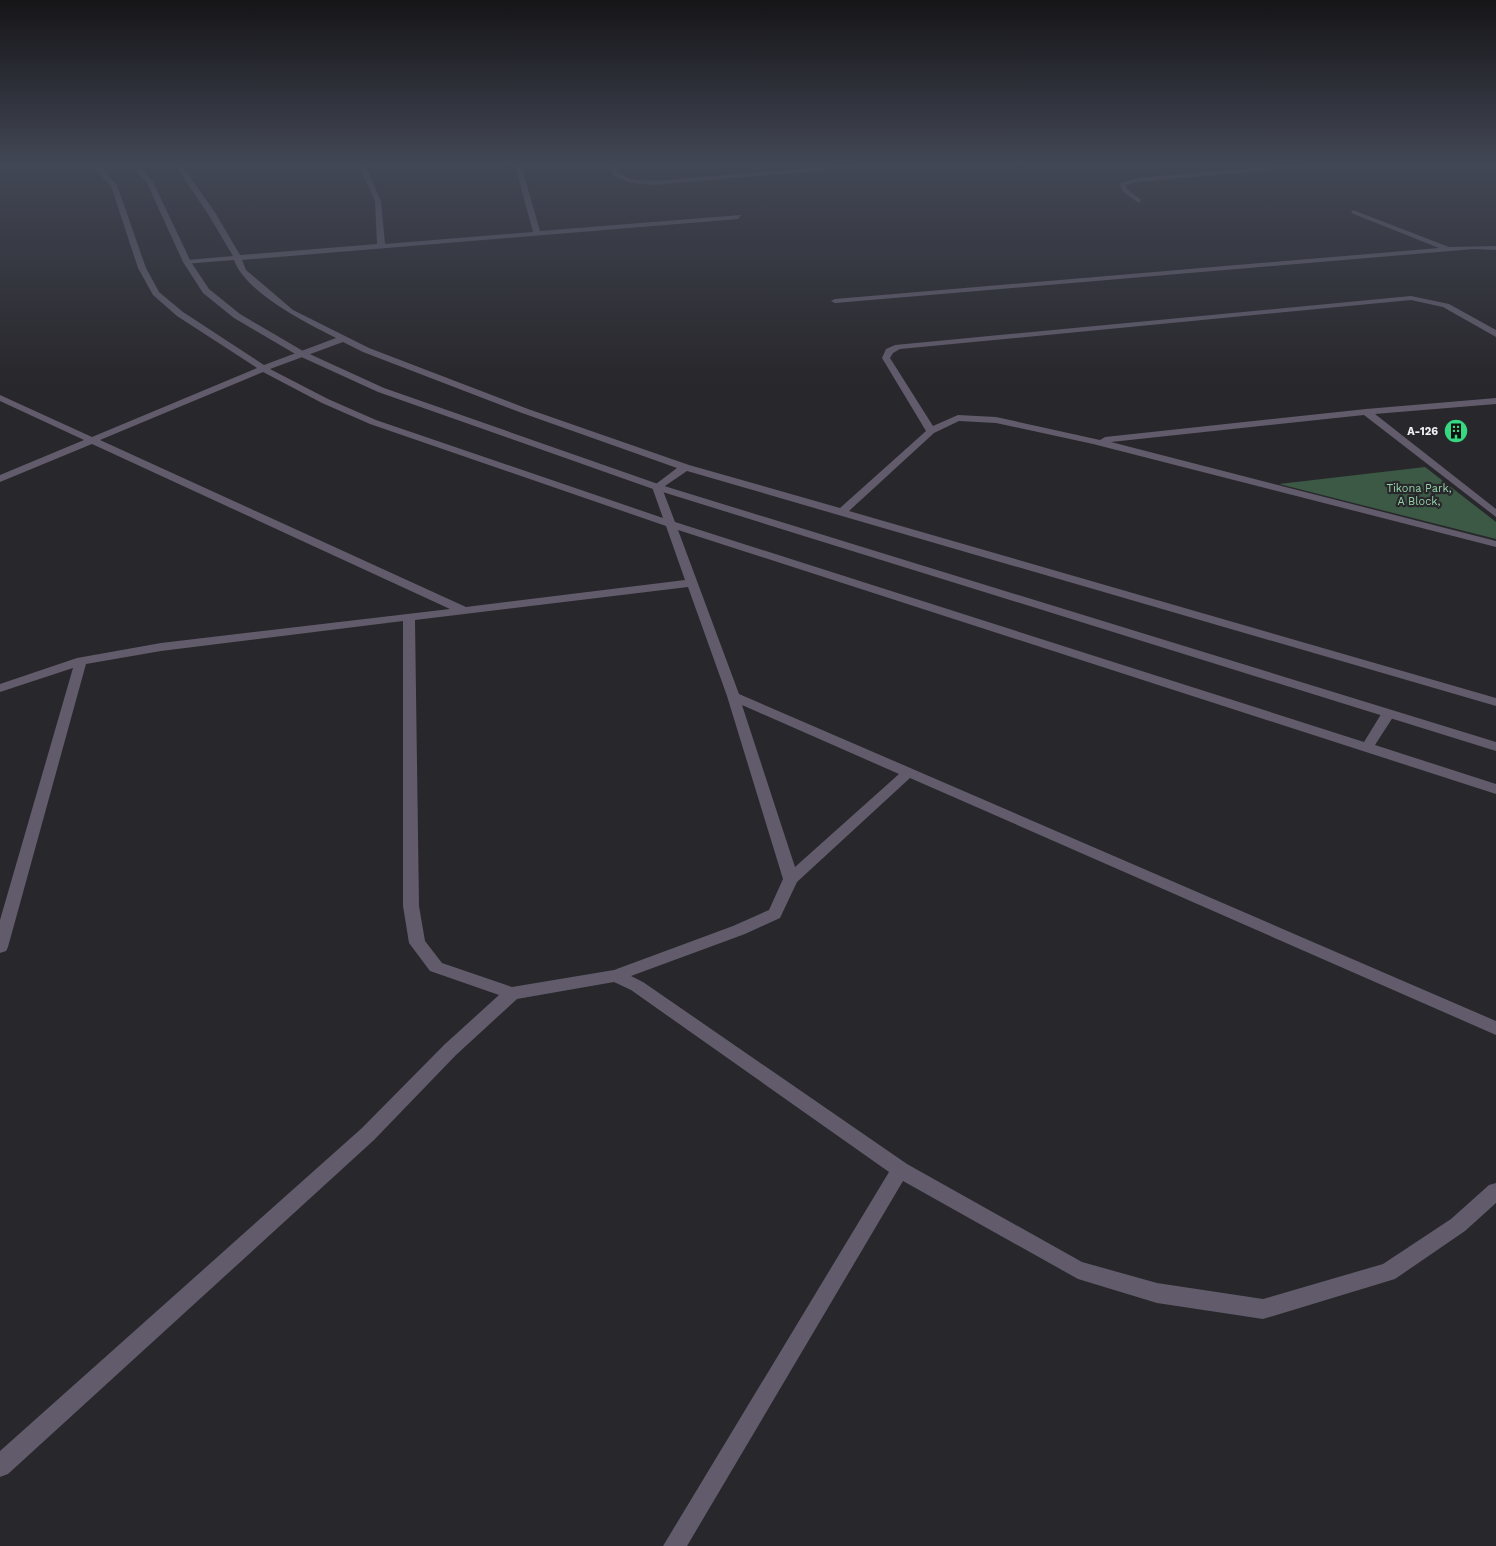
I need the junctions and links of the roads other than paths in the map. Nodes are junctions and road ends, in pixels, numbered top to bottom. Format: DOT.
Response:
graph roads {
  1 [pos="132,237"];
  2 [pos="176,237"];
  3 [pos="225,237"];
  4 [pos="380,237"];
  5 [pos="475,237"];
  6 [pos="1417,237"];
  7 [pos="381,245"];
  8 [pos="1496,248"];
  9 [pos="1449,250"];
  10 [pos="237,258"];
  11 [pos="187,262"];
  12 [pos="835,301"];
  13 [pos="1496,334"];
  14 [pos="342,338"];
  15 [pos="300,353"];
  16 [pos="264,369"];
  17 [pos="0,398"];
  18 [pos="1496,401"];
  19 [pos="1366,412"];
  20 [pos="931,431"];
  21 [pos="93,441"];
  22 [pos="1094,442"];
  23 [pos="685,467"];
  24 [pos="0,479"];
  25 [pos="658,487"];
  26 [pos="840,514"];
  27 [pos="1496,514"];
  28 [pos="671,524"];
  29 [pos="1496,544"];
  30 [pos="692,584"];
  31 [pos="464,611"];
  32 [pos="409,618"];
  33 [pos="81,661"];
  34 [pos="2,684"];
  35 [pos="733,696"];
  36 [pos="1496,702"];
  37 [pos="1388,714"];
  38 [pos="1367,747"];
  39 [pos="1496,748"];
  40 [pos="909,772"];
  41 [pos="1496,789"];
  42 [pos="791,879"];
  43 [pos="0,948"];
  44 [pos="615,976"];
  45 [pos="512,993"];
  46 [pos="1496,1028"];
  47 [pos="900,1170"];
  48 [pos="1496,1190"];
  49 [pos="0,1466"];
  50 [pos="674,1546"];
  1 -- 16 [label="street"];
  2 -- 11 [label="street"];
  3 -- 10 [label="street"];
  4 -- 7 [label="street"];
  5 -- 7 [label="street"];
  6 -- 9 [label="street"];
  7 -- 10 [label="street"];
  8 -- 9 [label="street"];
  9 -- 12 [label="street"];
  10 -- 11 [label="street"];
  10 -- 14 [label="street"];
  11 -- 15 [label="street"];
  13 -- 20 [label="street"];
  14 -- 15 [label="street"];
  14 -- 23 [label="street"];
  15 -- 16 [label="street"];
  15 -- 25 [label="street"];
  16 -- 21 [label="street"];
  16 -- 28 [label="street"];
  17 -- 21 [label="street"];
  18 -- 19 [label="street"];
  19 -- 22 [label="street"];
  19 -- 27 [label="street"];
  20 -- 22 [label="street"];
  20 -- 26 [label="street"];
  21 -- 24 [label="street"];
  21 -- 31 [label="street"];
  22 -- 29 [label="street"];
  23 -- 25 [label="street"];
  23 -- 26 [label="street"];
  25 -- 28 [label="street"];
  25 -- 37 [label="street"];
  26 -- 36 [label="street"];
  28 -- 30 [label="street"];
  28 -- 38 [label="street"];
  30 -- 31 [label="street"];
  30 -- 35 [label="street"];
  31 -- 32 [label="street"];
  32 -- 33 [label="street"];
  32 -- 45 [label="street"];
  33 -- 34 [label="street"];
  33 -- 43 [label="street"];
  35 -- 40 [label="street"];
  35 -- 42 [label="street"];
  37 -- 38 [label="street"];
  37 -- 39 [label="street"];
  38 -- 41 [label="street"];
  40 -- 42 [label="street"];
  40 -- 46 [label="street"];
  42 -- 44 [label="street"];
  44 -- 45 [label="street"];
  44 -- 47 [label="street"];
  45 -- 49 [label="street"];
  47 -- 48 [label="street"];
  47 -- 50 [label="street"];
}
